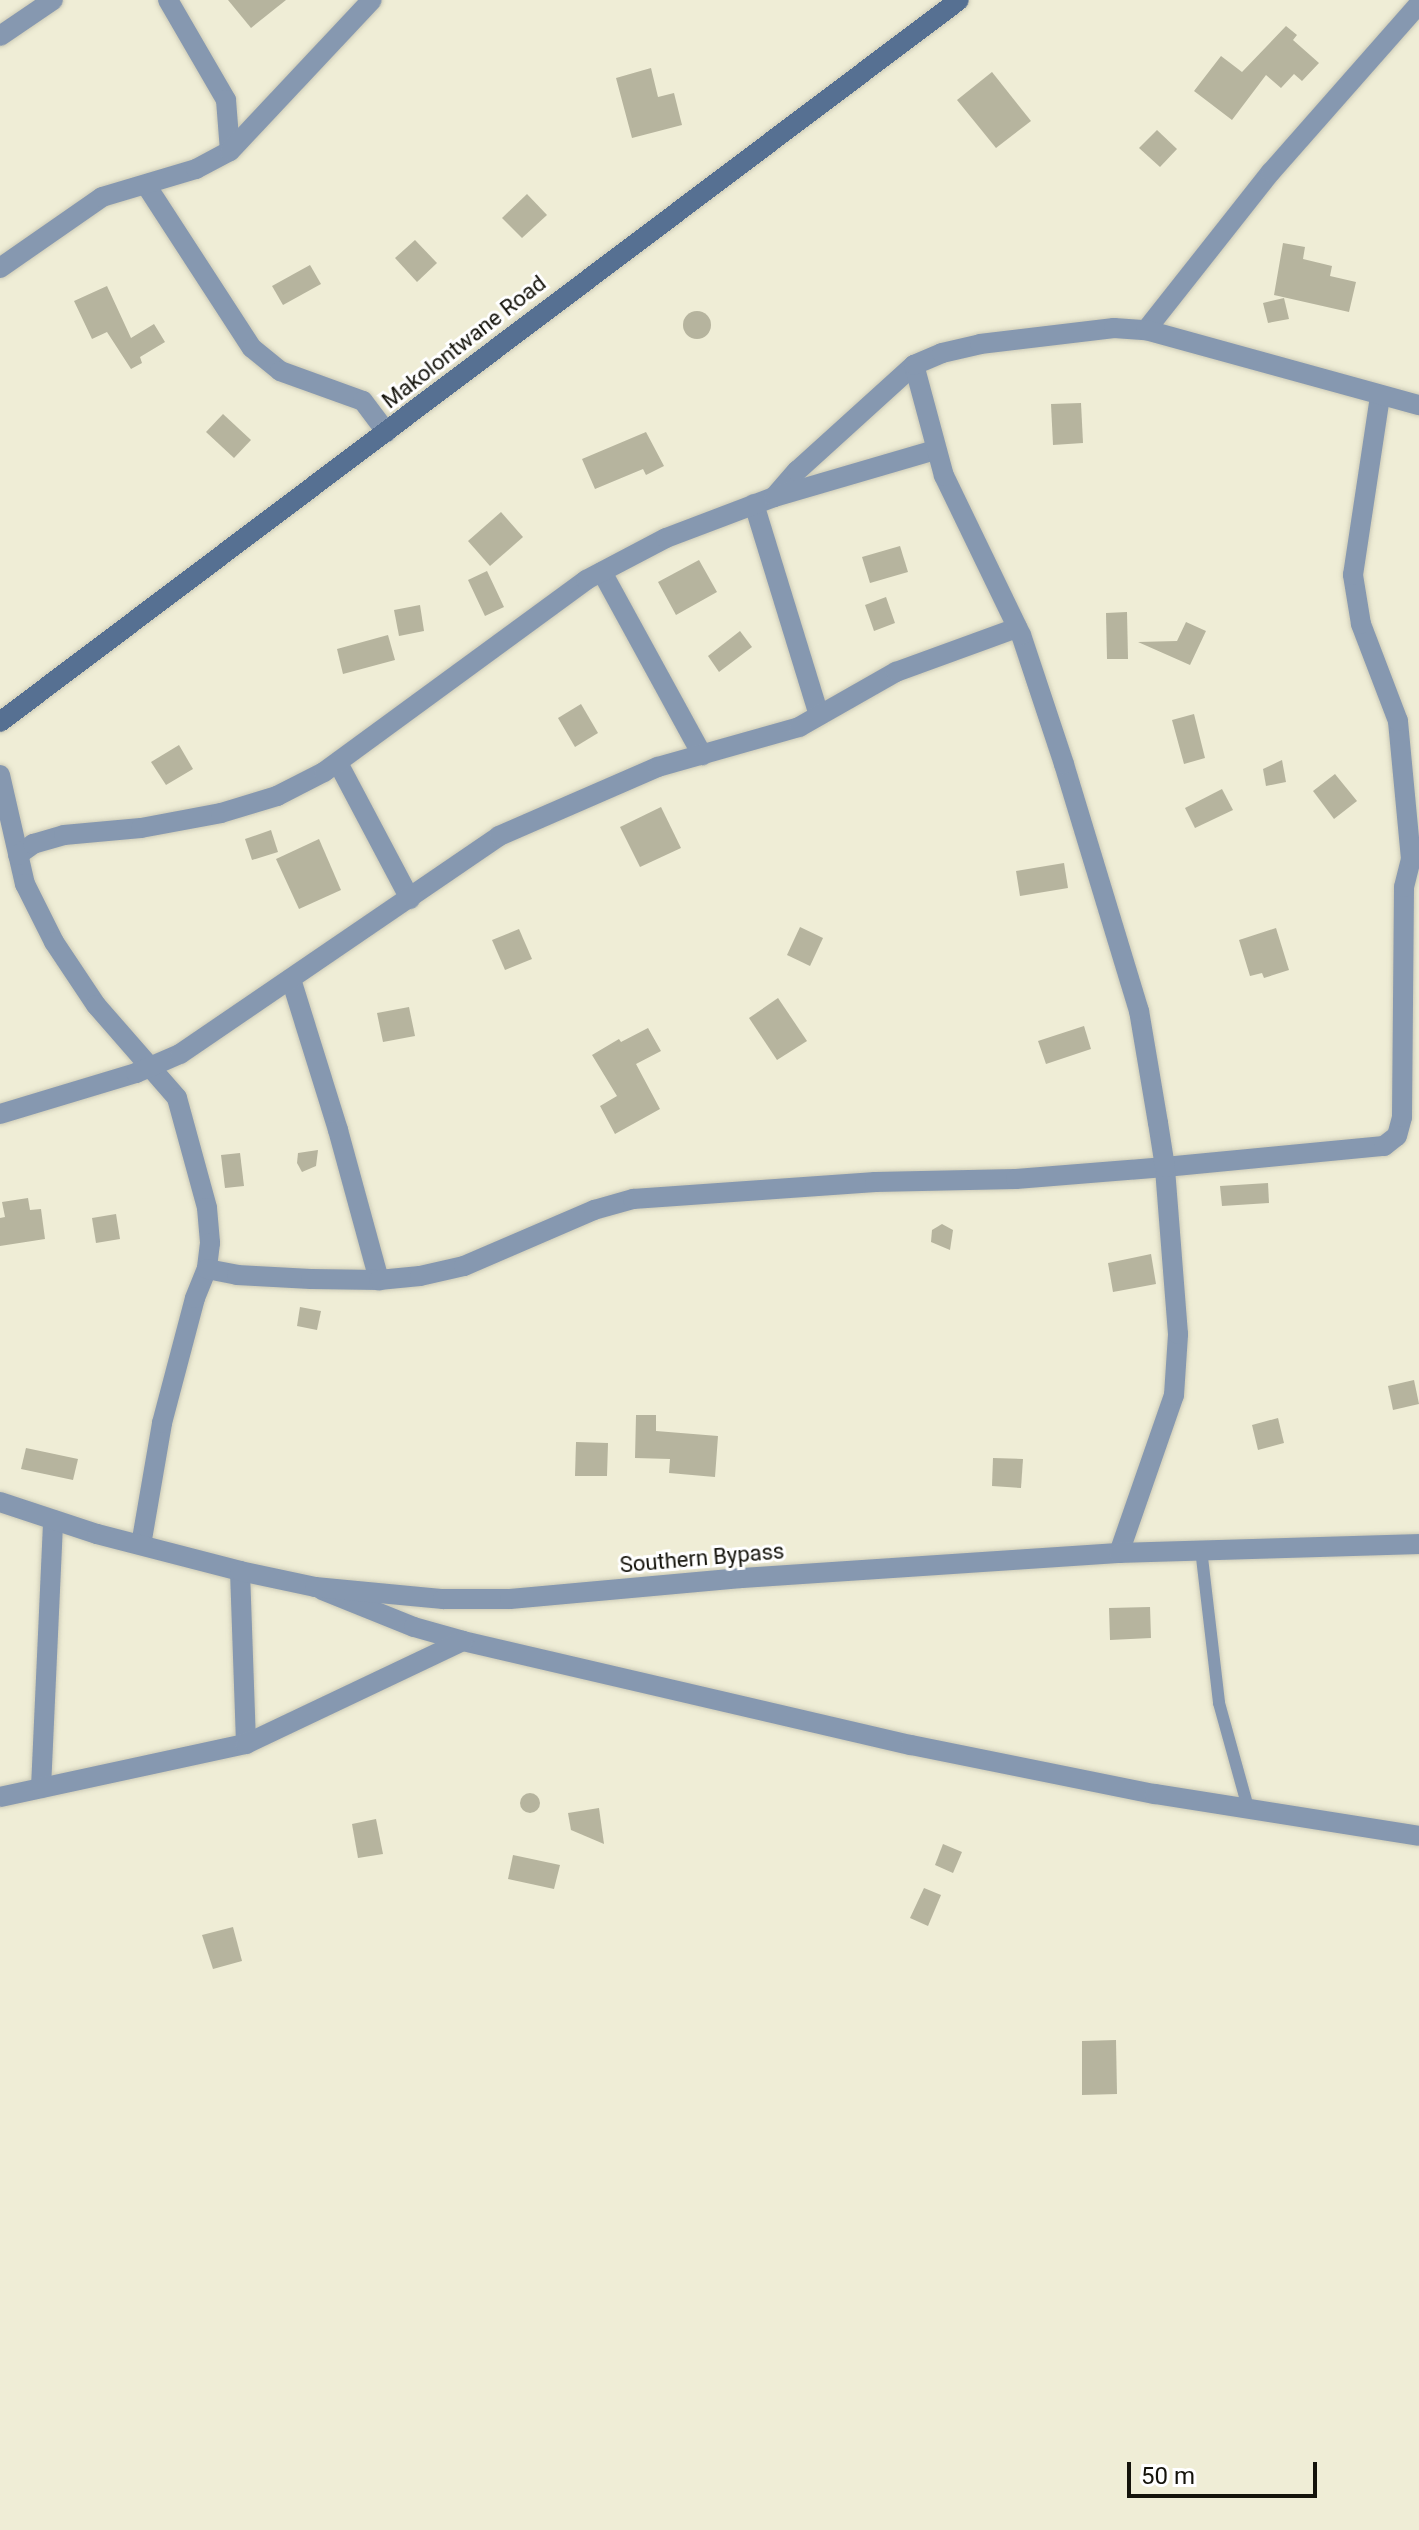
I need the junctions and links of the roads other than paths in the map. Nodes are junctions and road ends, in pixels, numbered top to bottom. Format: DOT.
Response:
graph roads {
  1 [pos="53,0"];
  2 [pos="168,0"];
  3 [pos="372,0"];
  4 [pos="959,0"];
  5 [pos="1419,4"];
  6 [pos="0,36"];
  7 [pos="230,151"];
  8 [pos="146,185"];
  9 [pos="0,268"];
  10 [pos="1146,330"];
  11 [pos="914,365"];
  12 [pos="1380,396"];
  13 [pos="1419,405"];
  14 [pos="386,432"];
  15 [pos="935,450"];
  16 [pos="774,497"];
  17 [pos="754,504"];
  18 [pos="602,572"];
  19 [pos="1017,628"];
  20 [pos="819,715"];
  21 [pos="0,722"];
  22 [pos="702,755"];
  23 [pos="338,763"];
  24 [pos="0,775"];
  25 [pos="18,855"];
  26 [pos="1415,859"];
  27 [pos="410,899"];
  28 [pos="291,979"];
  29 [pos="148,1068"];
  30 [pos="0,1114"];
  31 [pos="1165,1167"];
  32 [pos="207,1269"];
  33 [pos="379,1280"];
  34 [pos="0,1502"];
  35 [pos="53,1520"];
  36 [pos="1419,1544"];
  37 [pos="141,1545"];
  38 [pos="1201,1549"];
  39 [pos="1119,1553"];
  40 [pos="240,1571"];
  41 [pos="315,1587"];
  42 [pos="463,1641"];
  43 [pos="246,1744"];
  44 [pos="41,1788"];
  45 [pos="0,1797"];
  46 [pos="1249,1811"];
  47 [pos="1419,1836"];
  1 -- 6 [label="street"];
  2 -- 7 [label="street"];
  3 -- 7 [label="street"];
  4 -- 14 [label="main road, Makolontwane Road"];
  5 -- 10 [label="street"];
  7 -- 8 [label="street"];
  8 -- 9 [label="street"];
  8 -- 14 [label="street"];
  10 -- 11 [label="street"];
  10 -- 12 [label="street"];
  11 -- 15 [label="street"];
  11 -- 16 [label="street"];
  12 -- 13 [label="street"];
  12 -- 26 [label="street"];
  14 -- 21 [label="main road, Makolontwane Road"];
  15 -- 16 [label="street"];
  15 -- 19 [label="street"];
  16 -- 17 [label="street"];
  17 -- 18 [label="street"];
  17 -- 20 [label="street"];
  18 -- 22 [label="street"];
  18 -- 23 [label="street"];
  19 -- 20 [label="street"];
  19 -- 31 [label="street"];
  20 -- 22 [label="street"];
  22 -- 27 [label="street"];
  23 -- 25 [label="street"];
  23 -- 27 [label="street"];
  24 -- 25 [label="street"];
  25 -- 29 [label="street"];
  26 -- 31 [label="street"];
  27 -- 28 [label="street"];
  28 -- 29 [label="street"];
  28 -- 33 [label="street"];
  29 -- 30 [label="street"];
  29 -- 32 [label="street"];
  31 -- 33 [label="street"];
  31 -- 39 [label="street"];
  32 -- 33 [label="street"];
  32 -- 37 [label="street"];
  34 -- 35 [label="street, Southern Bypass"];
  35 -- 37 [label="street, Southern Bypass"];
  35 -- 44 [label="street"];
  36 -- 38 [label="street, Southern Bypass"];
  37 -- 40 [label="street, Southern Bypass"];
  38 -- 39 [label="street, Southern Bypass"];
  38 -- 46 [label="lane"];
  39 -- 41 [label="street, Southern Bypass"];
  40 -- 41 [label="street, Southern Bypass"];
  40 -- 43 [label="street"];
  41 -- 42 [label="street"];
  42 -- 43 [label="street"];
  42 -- 46 [label="street"];
  43 -- 44 [label="street"];
  44 -- 45 [label="street"];
  46 -- 47 [label="street"];
}
